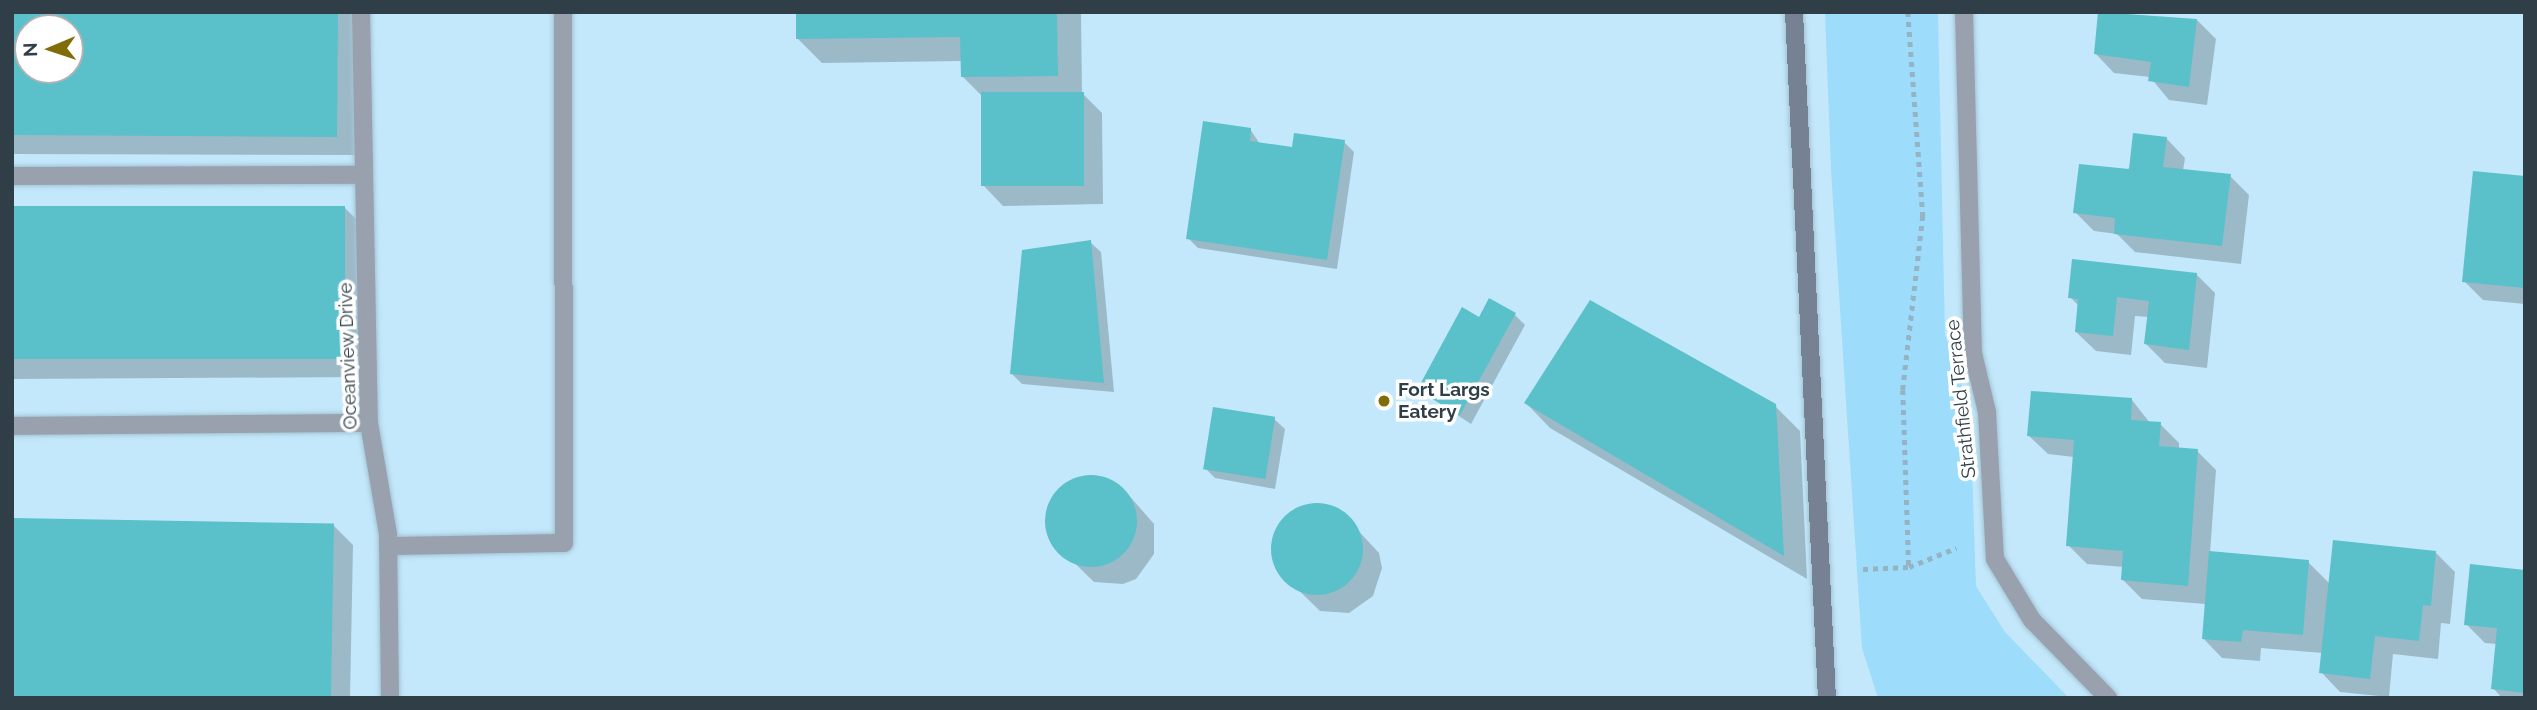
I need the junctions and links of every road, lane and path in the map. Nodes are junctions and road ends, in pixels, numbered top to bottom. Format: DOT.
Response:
graph roads {
  1 [pos="361,12"];
  2 [pos="563,12"];
  3 [pos="1794,12"];
  4 [pos="1908,12"];
  5 [pos="1964,12"];
  6 [pos="364,175"];
  7 [pos="12,176"];
  8 [pos="369,423"];
  9 [pos="12,426"];
  10 [pos="1963,545"];
  11 [pos="389,547"];
  12 [pos="1909,567"];
  13 [pos="1863,569"];
  14 [pos="390,698"];
  15 [pos="1827,698"];
  16 [pos="2108,698"];
  1 -- 6 [label="street, Oceanview Drive"];
  2 -- 11 [label="street"];
  3 -- 15 [label="main road"];
  4 -- 12 [label="path"];
  5 -- 16 [label="street, Strathfield Terrace"];
  6 -- 7 [label="street"];
  6 -- 8 [label="street, Oceanview Drive"];
  8 -- 9 [label="street"];
  8 -- 11 [label="street, Oceanview Drive"];
  10 -- 12 [label="path"];
  11 -- 14 [label="street, Oceanview Drive"];
  12 -- 13 [label="path"];
}
